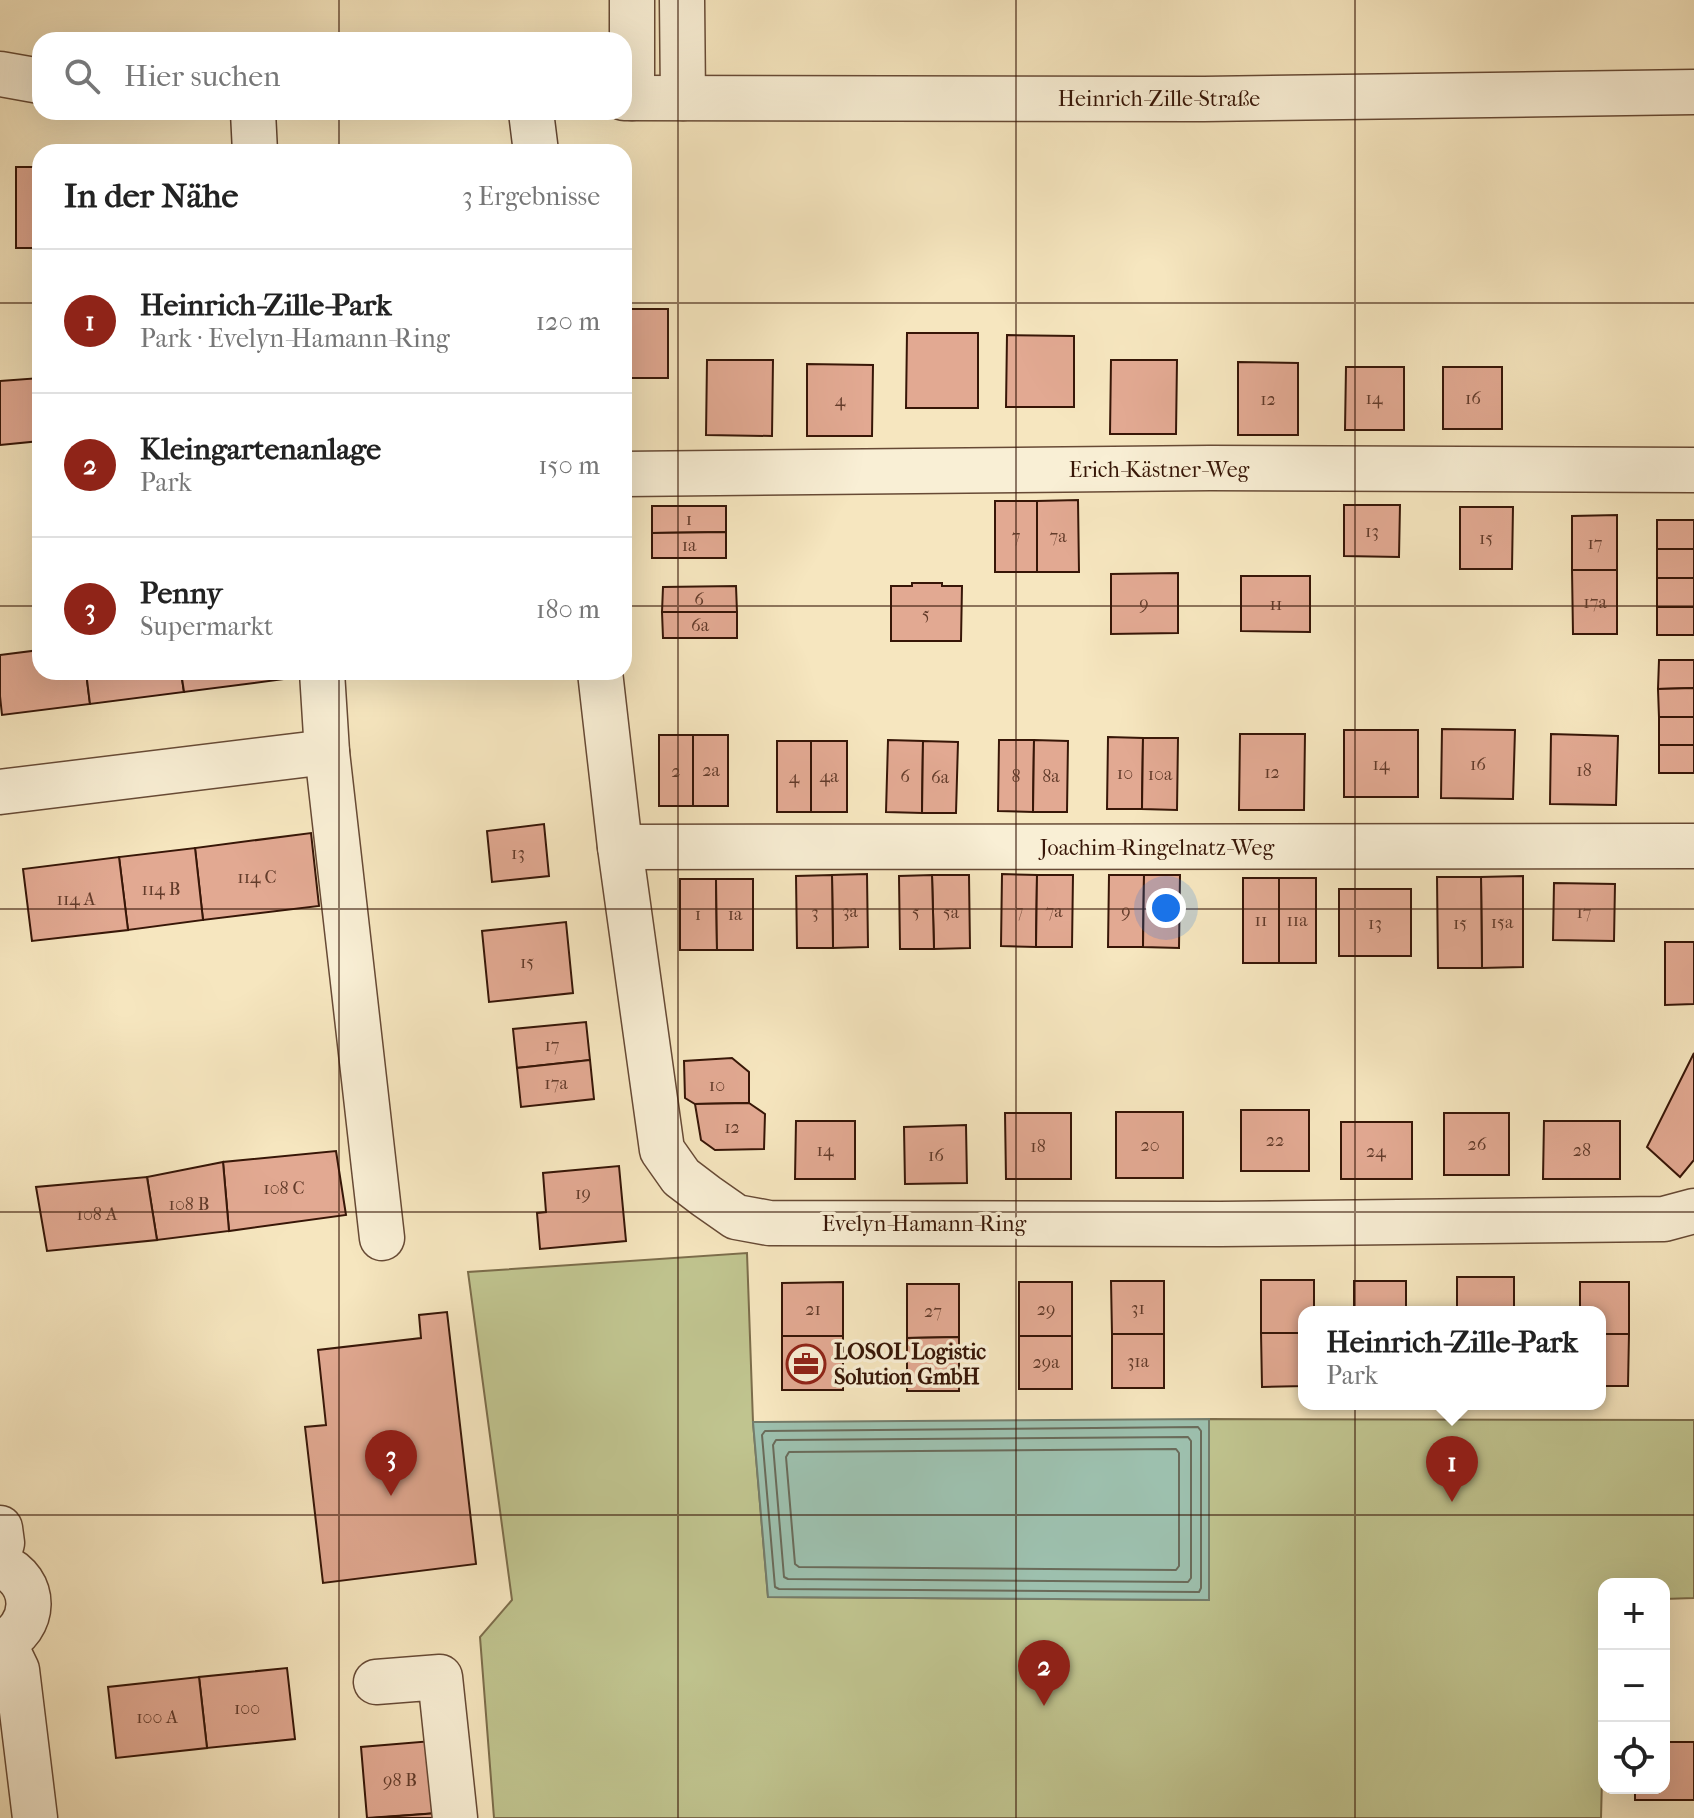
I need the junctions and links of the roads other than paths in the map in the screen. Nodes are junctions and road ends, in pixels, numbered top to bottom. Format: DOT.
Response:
graph roads {
  1 [pos="632,0"];
  2 [pos="682,0"];
  3 [pos="631,32"];
  4 [pos="0,74"];
  5 [pos="32,80"];
  6 [pos="1694,92"];
  7 [pos="632,98"];
  8 [pos="683,98"];
  9 [pos="253,120"];
  10 [pos="532,120"];
  11 [pos="255,144"];
  12 [pos="535,144"];
  13 [pos="1694,470"];
  14 [pos="632,474"];
  15 [pos="322,680"];
  16 [pos="601,680"];
  17 [pos="327,752"];
  18 [pos="0,792"];
  19 [pos="1694,846"];
  20 [pos="620,847"];
  21 [pos="1694,1211"];
  22 [pos="382,1238"];
  23 [pos="0,1528"];
  24 [pos="0,1550"];
  25 [pos="0,1565"];
  26 [pos="2,1644"];
  27 [pos="376,1682"];
  28 [pos="35,1818"];
  29 [pos="455,1818"];
  1 -- 3 [label="street"];
  2 -- 8 [label="street"];
  4 -- 5 [label="street"];
  6 -- 8 [label="street, Heinrich-Zille-Straße"];
  7 -- 8 [label="street, Heinrich-Zille-Straße"];
  9 -- 11 [label="street"];
  10 -- 12 [label="street"];
  13 -- 14 [label="street, Erich-Kästner-Weg"];
  15 -- 17 [label="street"];
  16 -- 20 [label="street, Evelyn-Hamann-Ring"];
  17 -- 18 [label="street"];
  17 -- 22 [label="street"];
  19 -- 20 [label="street, Joachim-Ringelnatz-Weg"];
  20 -- 21 [label="street, Evelyn-Hamann-Ring"];
  23 -- 24 [label="street"];
  25 -- 26 [label="street"];
  26 -- 28 [label="street"];
  27 -- 29 [label="street"];
}
